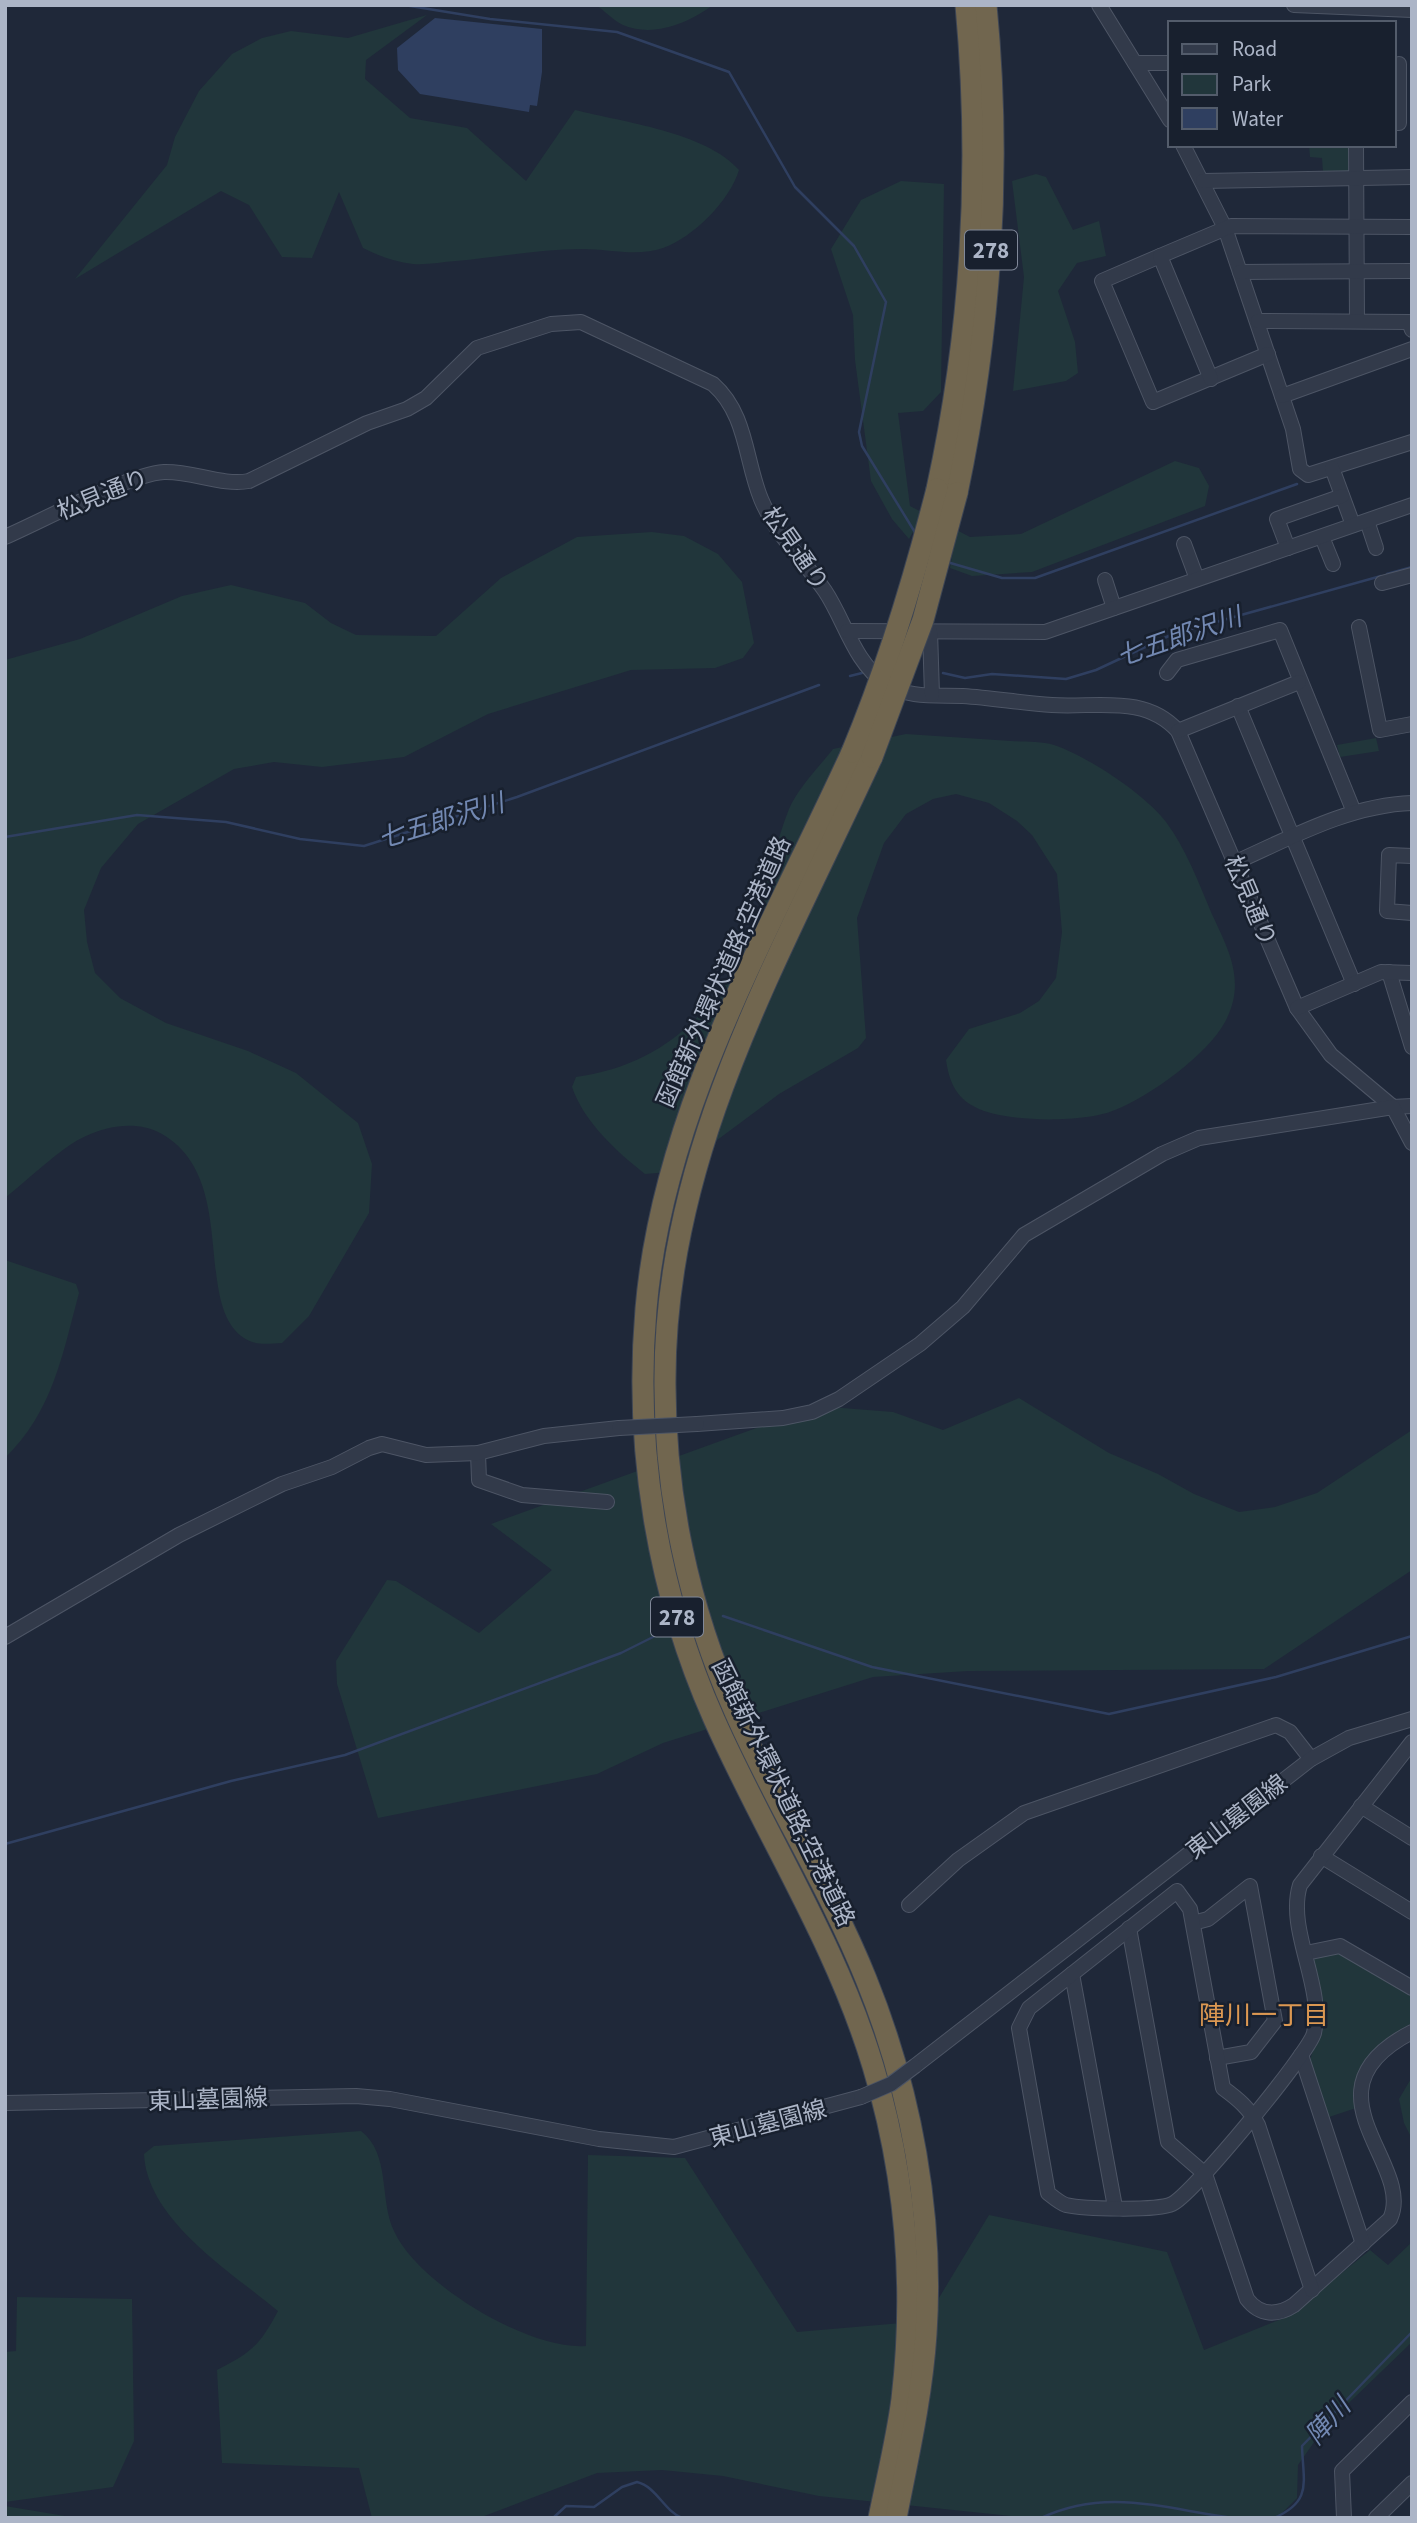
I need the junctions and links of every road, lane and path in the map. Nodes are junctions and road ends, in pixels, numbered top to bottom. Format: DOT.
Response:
graph roads {
  1 [pos="966,5"];
  2 [pos="986,5"];
  3 [pos="1099,5"];
  4 [pos="1294,5"];
  5 [pos="1412,10"];
  6 [pos="1355,12"];
  7 [pos="1135,63"];
  8 [pos="1168,63"];
  9 [pos="1402,64"];
  10 [pos="1168,117"];
  11 [pos="1396,123"];
  12 [pos="1184,147"];
  13 [pos="1356,147"];
  14 [pos="1412,177"];
  15 [pos="1356,179"];
  16 [pos="1203,181"];
  17 [pos="1356,226"];
  18 [pos="1412,227"];
  19 [pos="1225,228"];
  20 [pos="1160,256"];
  21 [pos="1412,271"];
  22 [pos="1240,272"];
  23 [pos="1356,272"];
  24 [pos="1258,321"];
  25 [pos="1357,321"];
  26 [pos="1412,330"];
  27 [pos="1412,348"];
  28 [pos="1268,354"];
  29 [pos="1211,379"];
  30 [pos="1282,396"];
  31 [pos="1412,442"];
  32 [pos="1332,468"];
  33 [pos="947,491"];
  34 [pos="1342,496"];
  35 [pos="1412,505"];
  36 [pos="1360,523"];
  37 [pos="5,537"];
  38 [pos="1322,537"];
  39 [pos="1184,544"];
  40 [pos="1288,548"];
  41 [pos="1376,548"];
  42 [pos="1333,564"];
  43 [pos="1412,575"];
  44 [pos="1197,579"];
  45 [pos="1105,580"];
  46 [pos="1382,583"];
  47 [pos="1114,608"];
  48 [pos="1359,626"];
  49 [pos="847,631"];
  50 [pos="930,631"];
  51 [pos="1167,673"];
  52 [pos="1299,682"];
  53 [pos="932,695"];
  54 [pos="1238,706"];
  55 [pos="1412,724"];
  56 [pos="1178,731"];
  57 [pos="1412,803"];
  58 [pos="1353,812"];
  59 [pos="1293,837"];
  60 [pos="1412,856"];
  61 [pos="1234,863"];
  62 [pos="1412,913"];
  63 [pos="1389,972"];
  64 [pos="1412,973"];
  65 [pos="1354,984"];
  66 [pos="1297,1008"];
  67 [pos="1412,1047"];
  68 [pos="1412,1106"];
  69 [pos="1393,1107"];
  70 [pos="1412,1143"];
  71 [pos="478,1453"];
  72 [pos="607,1502"];
  73 [pos="5,1637"];
  74 [pos="1412,1719"];
  75 [pos="1412,1742"];
  76 [pos="1311,1759"];
  77 [pos="1406,1760"];
  78 [pos="1361,1806"];
  79 [pos="1412,1838"];
  80 [pos="1321,1856"];
  81 [pos="909,1905"];
  82 [pos="1412,1912"];
  83 [pos="1193,1923"];
  84 [pos="1129,1928"];
  85 [pos="1306,1953"];
  86 [pos="1072,1974"];
  87 [pos="1412,1988"];
  88 [pos="1412,2032"];
  89 [pos="1301,2055"];
  90 [pos="1217,2058"];
  91 [pos="5,2103"];
  92 [pos="1252,2114"];
  93 [pos="1205,2174"];
  94 [pos="1115,2207"];
  95 [pos="1363,2244"];
  96 [pos="1311,2290"];
  97 [pos="1412,2402"];
  98 [pos="895,2481"];
  99 [pos="1412,2483"];
  100 [pos="1378,2517"];
  101 [pos="879,2518"];
  102 [pos="896,2518"];
  103 [pos="1344,2518"];
  1 -- 33 [label="highway, 函館新外環状道路;空港道路 / 278"];
  2 -- 33 [label="highway, 函館新外環状道路;空港道路 / 278"];
  3 -- 7 [label="street"];
  4 -- 6 [label="street"];
  5 -- 6 [label="street"];
  7 -- 8 [label="street"];
  7 -- 10 [label="street"];
  9 -- 11 [label="street"];
  12 -- 16 [label="street"];
  13 -- 15 [label="street"];
  14 -- 15 [label="street"];
  15 -- 16 [label="street"];
  15 -- 17 [label="street"];
  16 -- 19 [label="street"];
  17 -- 18 [label="street"];
  17 -- 19 [label="street"];
  17 -- 23 [label="street"];
  19 -- 20 [label="street"];
  19 -- 22 [label="street"];
  20 -- 29 [label="street"];
  20 -- 29 [label="street"];
  21 -- 23 [label="street"];
  22 -- 23 [label="street"];
  22 -- 24 [label="street"];
  23 -- 25 [label="street"];
  24 -- 25 [label="street"];
  24 -- 28 [label="street"];
  25 -- 26 [label="street"];
  27 -- 30 [label="street"];
  28 -- 29 [label="street"];
  28 -- 30 [label="street"];
  30 -- 32 [label="street"];
  31 -- 32 [label="street"];
  32 -- 34 [label="street"];
  33 -- 98 [label="highway, 函館新外環状道路;空港道路 / 278, bridge"];
  34 -- 36 [label="street"];
  34 -- 40 [label="street"];
  35 -- 36 [label="street"];
  36 -- 38 [label="street"];
  36 -- 41 [label="street"];
  37 -- 49 [label="street, 松見通り"];
  38 -- 40 [label="street"];
  38 -- 42 [label="street"];
  39 -- 44 [label="street"];
  40 -- 44 [label="street"];
  43 -- 46 [label="street"];
  44 -- 47 [label="street"];
  45 -- 47 [label="street"];
  47 -- 50 [label="street"];
  48 -- 55 [label="street"];
  49 -- 50 [label="street"];
  49 -- 53 [label="street, 松見通り"];
  50 -- 53 [label="street"];
  51 -- 52 [label="street"];
  52 -- 54 [label="street"];
  52 -- 58 [label="street"];
  53 -- 56 [label="street, 松見通り"];
  54 -- 56 [label="street"];
  54 -- 59 [label="street"];
  56 -- 61 [label="street, 松見通り"];
  57 -- 58 [label="street"];
  58 -- 59 [label="street"];
  59 -- 61 [label="street"];
  59 -- 65 [label="street"];
  60 -- 62 [label="street"];
  61 -- 66 [label="street, 松見通り"];
  63 -- 64 [label="street"];
  63 -- 65 [label="street"];
  63 -- 67 [label="street"];
  65 -- 66 [label="street"];
  66 -- 69 [label="street, 松見通り"];
  68 -- 69 [label="street"];
  69 -- 70 [label="street"];
  69 -- 71 [label="street, bridge"];
  71 -- 72 [label="street"];
  71 -- 73 [label="street"];
  74 -- 76 [label="street, 東山墓園線"];
  75 -- 77 [label="street"];
  76 -- 81 [label="street"];
  76 -- 91 [label="street, 東山墓園線, bridge"];
  77 -- 78 [label="street"];
  78 -- 79 [label="street"];
  78 -- 80 [label="street"];
  80 -- 82 [label="street"];
  80 -- 85 [label="street"];
  83 -- 84 [label="street"];
  83 -- 90 [label="street"];
  83 -- 90 [label="street"];
  84 -- 86 [label="street"];
  84 -- 93 [label="street"];
  85 -- 87 [label="street"];
  85 -- 89 [label="street"];
  86 -- 94 [label="street"];
  86 -- 94 [label="street"];
  88 -- 95 [label="street"];
  89 -- 92 [label="street"];
  89 -- 95 [label="street"];
  90 -- 92 [label="street"];
  92 -- 93 [label="street"];
  92 -- 96 [label="street"];
  93 -- 94 [label="street"];
  93 -- 96 [label="street"];
  95 -- 96 [label="street"];
  97 -- 103 [label="street"];
  98 -- 101 [label="highway, 函館新外環状道路;空港道路 / 278"];
  98 -- 102 [label="highway, 函館新外環状道路;空港道路 / 278"];
  99 -- 100 [label="street"];
}
